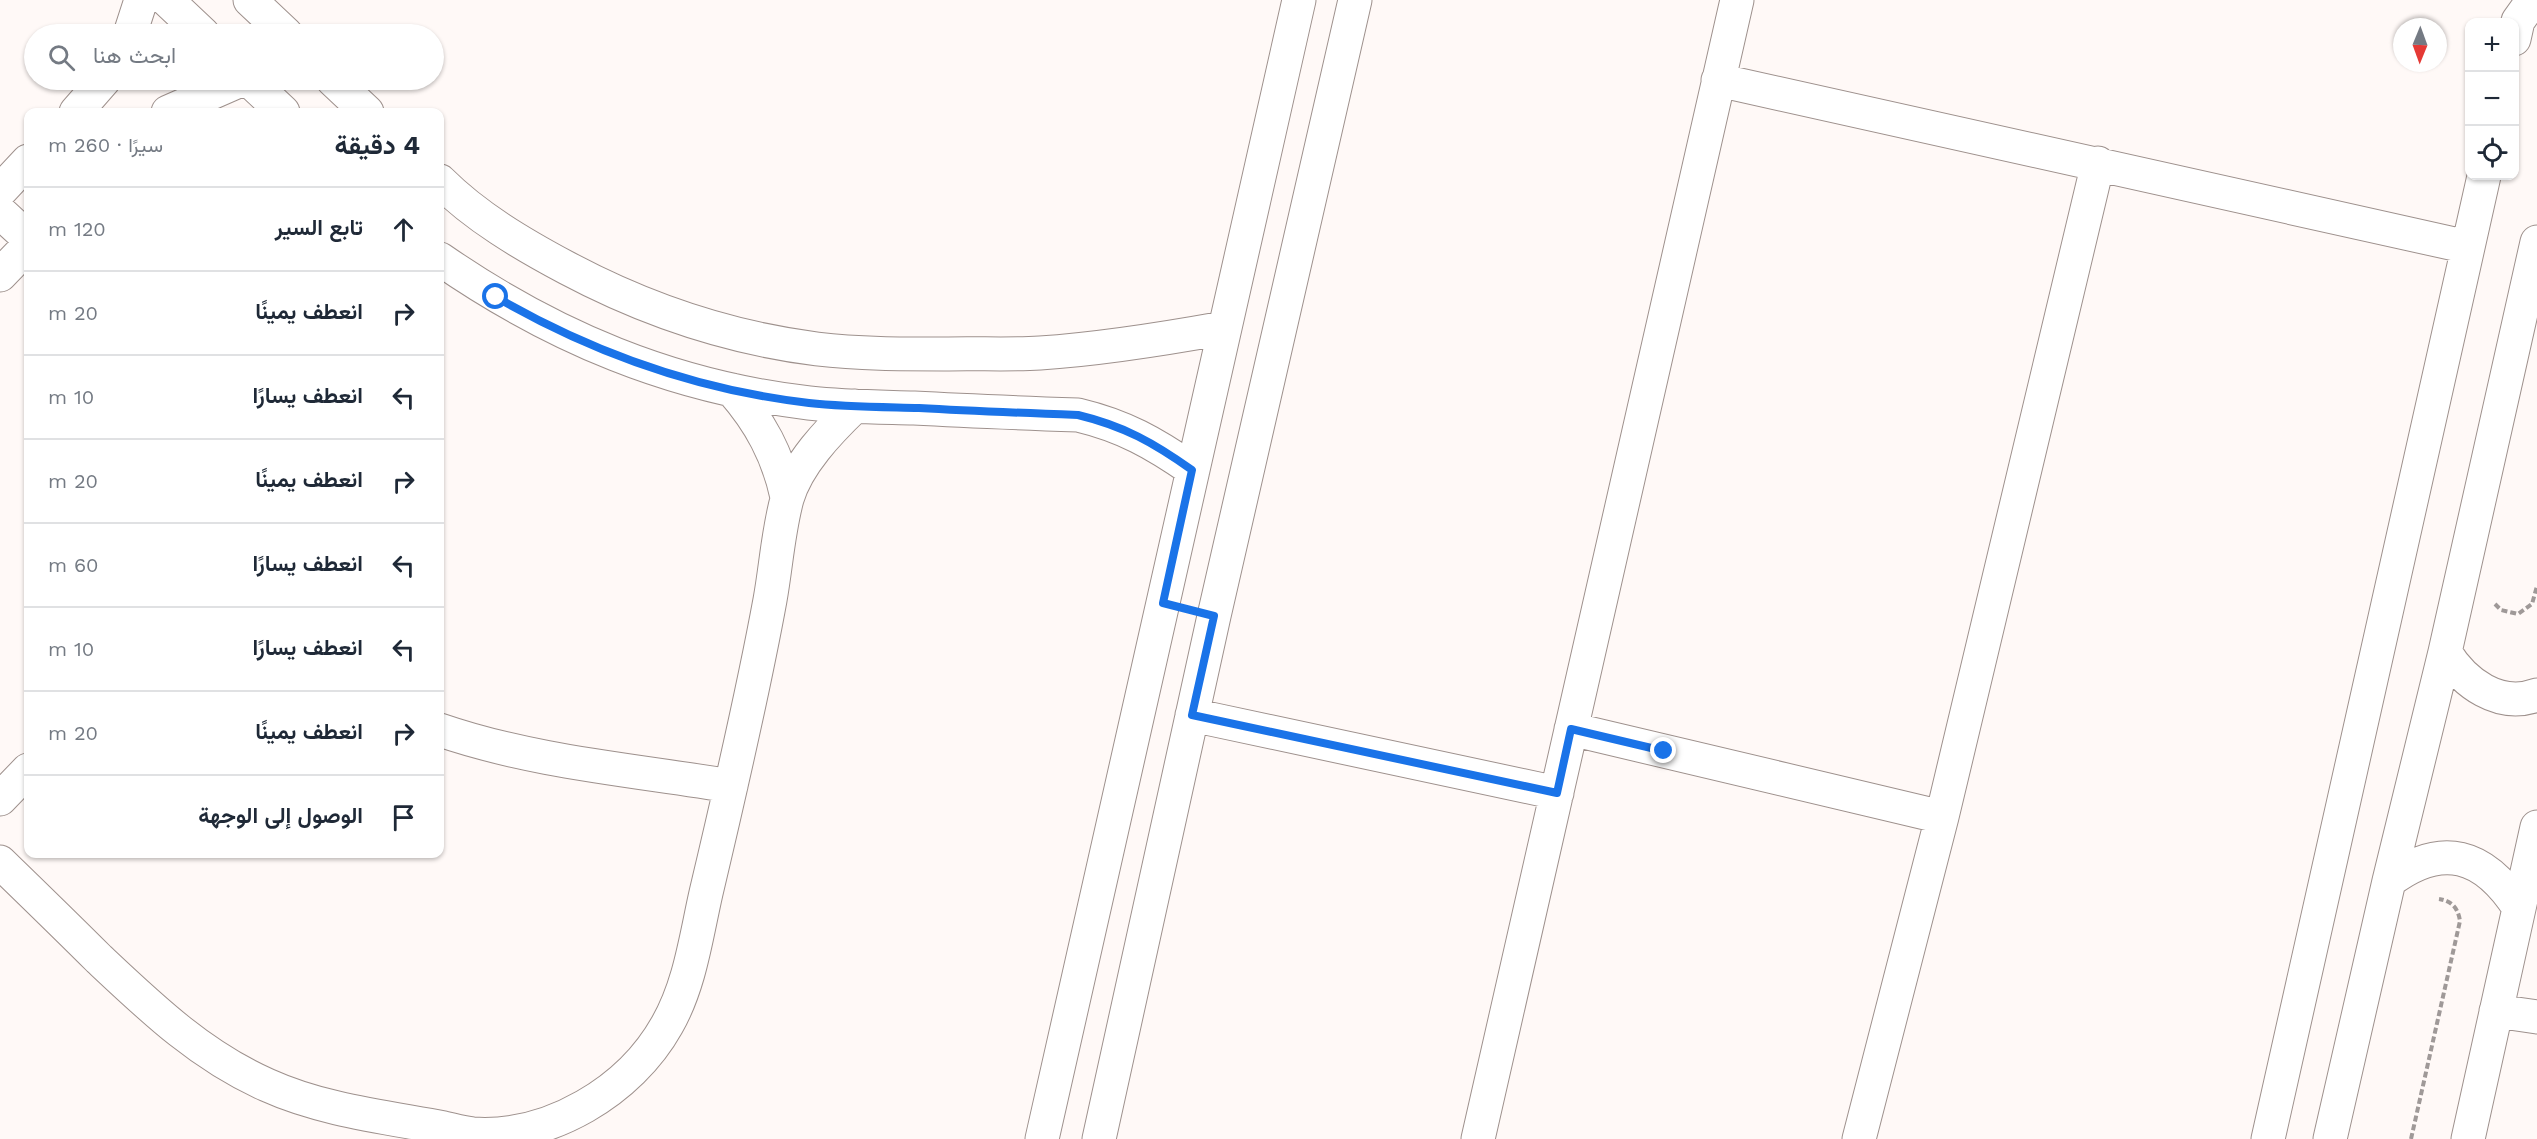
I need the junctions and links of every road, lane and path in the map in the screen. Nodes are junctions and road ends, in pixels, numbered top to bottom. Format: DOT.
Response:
graph roads {
  1 [pos="141,0"];
  2 [pos="167,0"];
  3 [pos="250,0"];
  4 [pos="1299,0"];
  5 [pos="1355,0"];
  6 [pos="1737,0"];
  7 [pos="2533,0"];
  8 [pos="2519,20"];
  9 [pos="133,24"];
  10 [pos="192,24"];
  11 [pos="275,24"];
  12 [pos="1718,80"];
  13 [pos="95,90"];
  14 [pos="218,90"];
  15 [pos="260,90"];
  16 [pos="344,90"];
  17 [pos="80,108"];
  18 [pos="177,108"];
  19 [pos="279,108"];
  20 [pos="363,108"];
  21 [pos="2098,163"];
  22 [pos="24,165"];
  23 [pos="2483,180"];
  24 [pos="444,184"];
  25 [pos="0,191"];
  26 [pos="0,212"];
  27 [pos="24,234"];
  28 [pos="2537,242"];
  29 [pos="2468,247"];
  30 [pos="24,252"];
  31 [pos="444,263"];
  32 [pos="11,270"];
  33 [pos="1224,328"];
  34 [pos="732,390"];
  35 [pos="855,406"];
  36 [pos="1192,470"];
  37 [pos="787,497"];
  38 [pos="1163,603"];
  39 [pos="1214,616"];
  40 [pos="2445,652"];
  41 [pos="2537,695"];
  42 [pos="1192,715"];
  43 [pos="1571,729"];
  44 [pos="444,731"];
  45 [pos="24,774"];
  46 [pos="731,786"];
  47 [pos="1557,793"];
  48 [pos="0,800"];
  49 [pos="1942,817"];
  50 [pos="2537,827"];
  51 [pos="0,862"];
  52 [pos="2389,881"];
  53 [pos="2434,899"];
  54 [pos="2519,908"];
  55 [pos="2496,1011"];
  56 [pos="2537,1017"];
  57 [pos="351,1125"];
  58 [pos="1042,1139"];
  59 [pos="1099,1139"];
  60 [pos="1478,1139"];
  61 [pos="1859,1139"];
  62 [pos="2268,1139"];
  63 [pos="2330,1139"];
  64 [pos="2411,1139"];
  65 [pos="2468,1139"];
  1 -- 9 [label="street"];
  2 -- 10 [label="street"];
  3 -- 11 [label="street"];
  4 -- 33 [label="street"];
  5 -- 39 [label="street"];
  6 -- 12 [label="street"];
  7 -- 8 [label="street"];
  12 -- 21 [label="street"];
  12 -- 43 [label="street"];
  13 -- 17 [label="street"];
  14 -- 18 [label="street"];
  15 -- 19 [label="street"];
  16 -- 20 [label="street"];
  21 -- 29 [label="street"];
  21 -- 49 [label="street"];
  22 -- 25 [label="street"];
  23 -- 29 [label="street"];
  24 -- 33 [label="street"];
  26 -- 27 [label="street"];
  28 -- 40 [label="street"];
  29 -- 62 [label="street"];
  30 -- 32 [label="street"];
  31 -- 34 [label="street"];
  33 -- 36 [label="street"];
  34 -- 35 [label="street"];
  34 -- 37 [label="street"];
  35 -- 36 [label="street"];
  35 -- 37 [label="street"];
  36 -- 38 [label="street"];
  37 -- 46 [label="street"];
  38 -- 39 [label="street"];
  38 -- 58 [label="street"];
  39 -- 42 [label="street"];
  40 -- 41 [label="street"];
  40 -- 52 [label="street"];
  42 -- 47 [label="street"];
  42 -- 59 [label="street"];
  43 -- 47 [label="street"];
  43 -- 49 [label="street"];
  44 -- 46 [label="street"];
  45 -- 48 [label="street"];
  46 -- 57 [label="street"];
  47 -- 60 [label="street"];
  49 -- 61 [label="street"];
  50 -- 54 [label="street"];
  51 -- 57 [label="street"];
  52 -- 54 [label="street"];
  52 -- 63 [label="street"];
  53 -- 64 [label="path"];
  54 -- 55 [label="street"];
  55 -- 56 [label="street"];
  55 -- 65 [label="street"];
}
